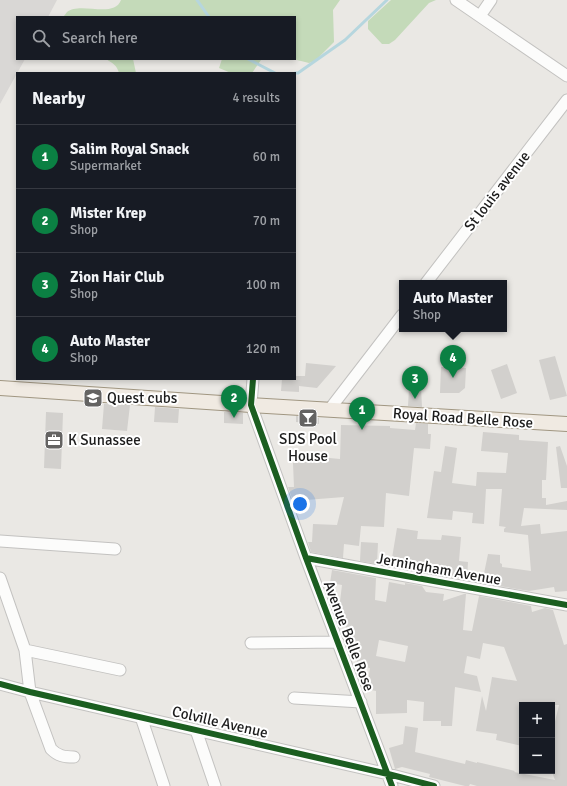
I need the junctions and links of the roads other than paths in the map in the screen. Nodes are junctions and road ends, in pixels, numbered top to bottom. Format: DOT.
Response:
graph roads {
  1 [pos="456,0"];
  2 [pos="491,0"];
  3 [pos="480,16"];
  4 [pos="567,76"];
  5 [pos="567,100"];
  6 [pos="428,280"];
  7 [pos="399,319"];
  8 [pos="253,380"];
  9 [pos="0,388"];
  10 [pos="251,405"];
  11 [pos="329,410"];
  12 [pos="567,424"];
  13 [pos="0,541"];
  14 [pos="116,549"];
  15 [pos="306,558"];
  16 [pos="0,578"];
  17 [pos="567,604"];
  18 [pos="338,642"];
  19 [pos="251,643"];
  20 [pos="25,650"];
  21 [pos="120,670"];
  22 [pos="0,684"];
  23 [pos="30,692"];
  24 [pos="294,698"];
  25 [pos="361,702"];
  26 [pos="141,717"];
  27 [pos="196,730"];
  28 [pos="74,757"];
  29 [pos="388,774"];
  30 [pos="164,786"];
  31 [pos="215,786"];
  32 [pos="392,786"];
  33 [pos="434,786"];
  1 -- 3 [label="street"];
  2 -- 3 [label="street"];
  3 -- 4 [label="street"];
  5 -- 6 [label="street, St louis avenue"];
  7 -- 11 [label="street"];
  8 -- 10 [label="street"];
  9 -- 10 [label="main road, Royal Road Belle Rose"];
  10 -- 11 [label="main road, Royal Road Belle Rose"];
  10 -- 15 [label="street, Avenue Belle Rose"];
  11 -- 12 [label="main road, Royal Road Belle Rose"];
  13 -- 14 [label="street"];
  15 -- 17 [label="street, Jerningham Avenue"];
  15 -- 18 [label="street, Avenue Belle Rose"];
  16 -- 20 [label="street"];
  18 -- 19 [label="street"];
  18 -- 25 [label="street, Avenue Belle Rose"];
  20 -- 21 [label="street"];
  20 -- 23 [label="street"];
  22 -- 23 [label="street, Colville Avenue"];
  23 -- 26 [label="street, Colville Avenue"];
  23 -- 28 [label="street"];
  24 -- 25 [label="street"];
  25 -- 29 [label="street, Avenue Belle Rose"];
  26 -- 27 [label="street, Colville Avenue"];
  26 -- 30 [label="street"];
  27 -- 29 [label="street, Colville Avenue"];
  27 -- 31 [label="street"];
  29 -- 32 [label="street, Avenue Belle Rose"];
  29 -- 33 [label="street, Colville Avenue"];
}
